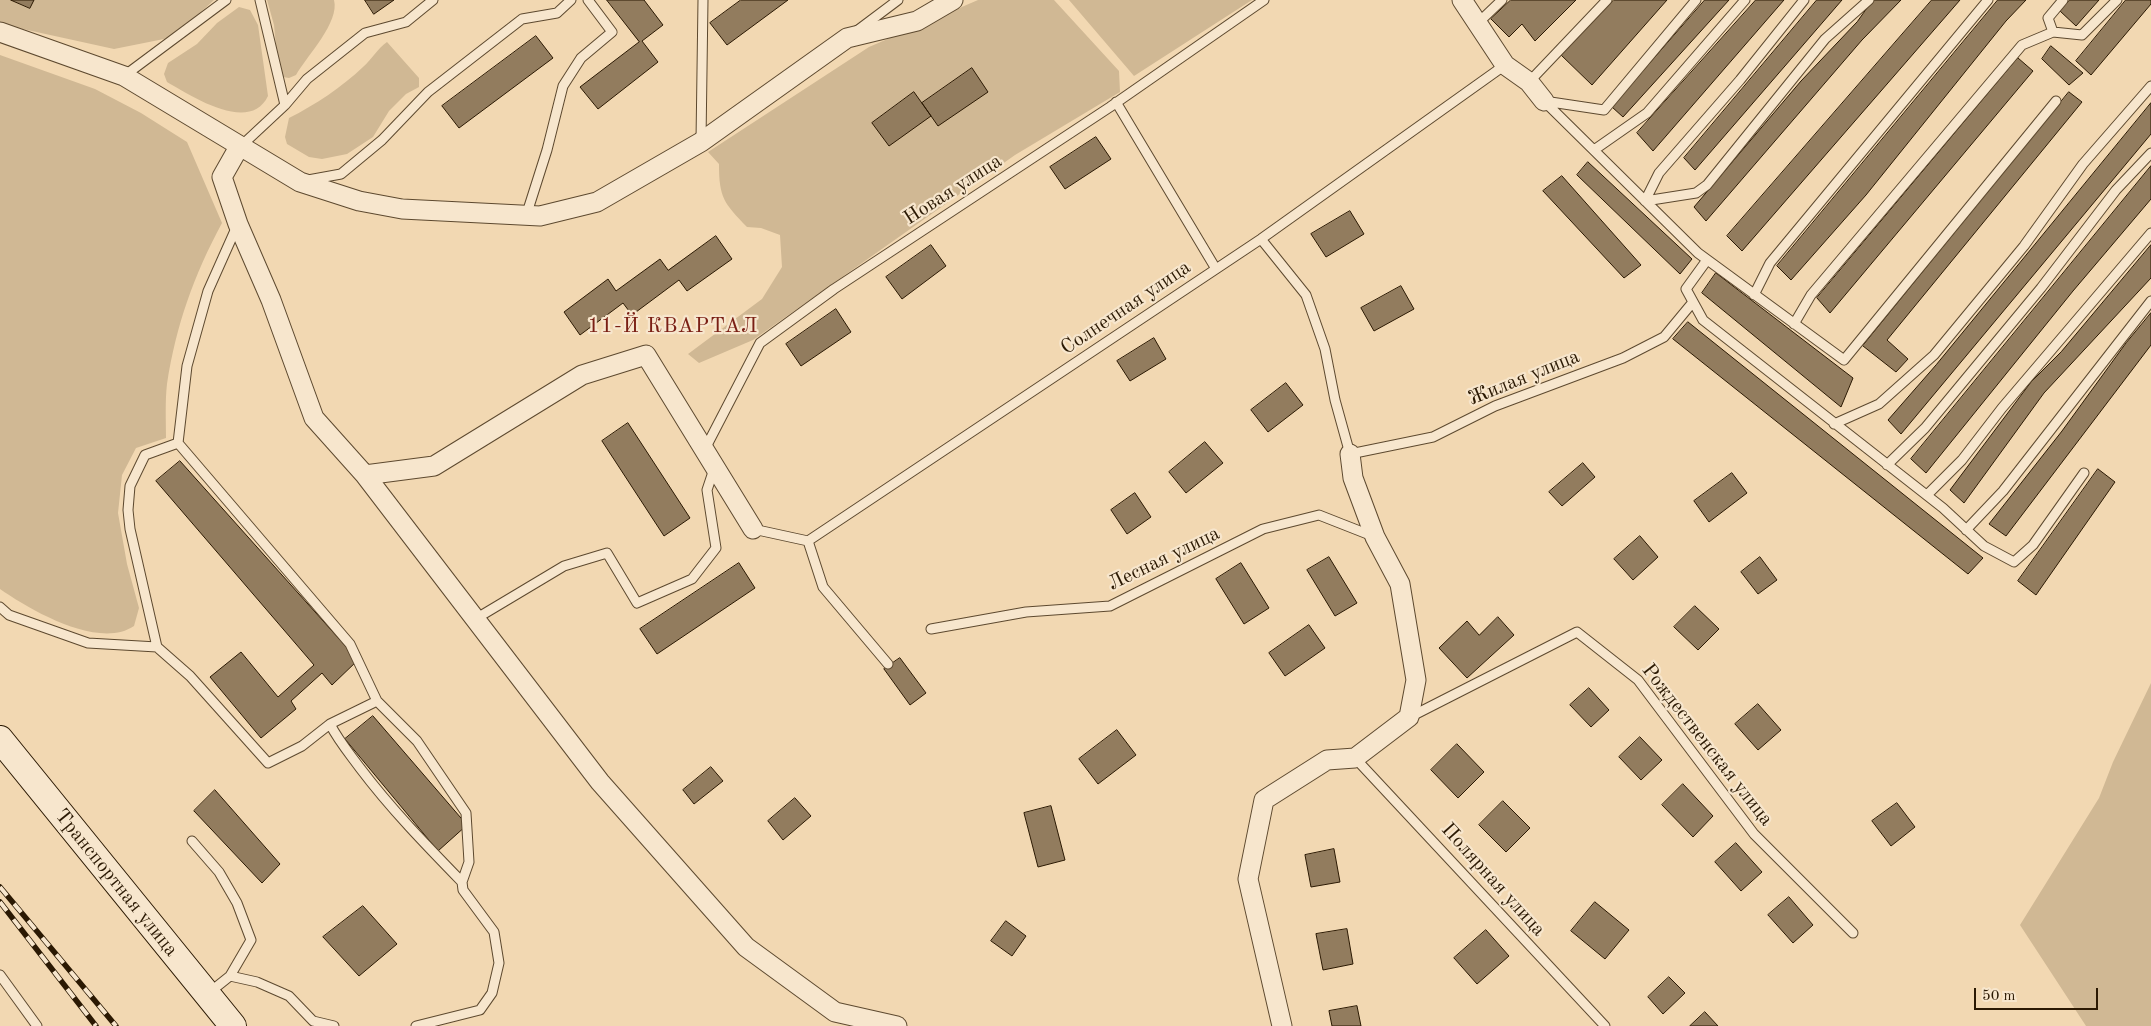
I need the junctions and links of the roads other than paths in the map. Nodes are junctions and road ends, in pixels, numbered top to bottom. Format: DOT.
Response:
graph roads {
  1 [pos="226,0"];
  2 [pos="260,0"];
  3 [pos="433,0"];
  4 [pos="571,0"];
  5 [pos="588,0"];
  6 [pos="703,0"];
  7 [pos="898,0"];
  8 [pos="953,0"];
  9 [pos="1264,0"];
  10 [pos="1462,0"];
  11 [pos="1502,0"];
  12 [pos="1607,0"];
  13 [pos="1696,0"];
  14 [pos="1746,0"];
  15 [pos="1804,0"];
  16 [pos="1869,0"];
  17 [pos="1988,0"];
  18 [pos="2064,0"];
  19 [pos="2117,0"];
  20 [pos="1478,23"];
  21 [pos="0,32"];
  22 [pos="2053,32"];
  23 [pos="847,38"];
  24 [pos="1505,65"];
  25 [pos="124,76"];
  26 [pos="1529,82"];
  27 [pos="2151,86"];
  28 [pos="1544,101"];
  29 [pos="2056,101"];
  30 [pos="1116,102"];
  31 [pos="285,105"];
  32 [pos="701,142"];
  33 [pos="239,147"];
  34 [pos="1594,150"];
  35 [pos="2151,153"];
  36 [pos="300,182"];
  37 [pos="1645,201"];
  38 [pos="526,216"];
  39 [pos="238,224"];
  40 [pos="2151,233"];
  41 [pos="1261,239"];
  42 [pos="1707,260"];
  43 [pos="1216,269"];
  44 [pos="1754,294"];
  45 [pos="2151,301"];
  46 [pos="1693,302"];
  47 [pos="1794,324"];
  48 [pos="1834,424"];
  49 [pos="178,443"];
  50 [pos="705,449"];
  51 [pos="1350,454"];
  52 [pos="715,465"];
  53 [pos="1887,465"];
  54 [pos="2084,473"];
  55 [pos="366,475"];
  56 [pos="1927,495"];
  57 [pos="754,529"];
  58 [pos="1966,530"];
  59 [pos="1375,537"];
  60 [pos="808,541"];
  61 [pos="0,607"];
  62 [pos="477,618"];
  63 [pos="931,629"];
  64 [pos="158,647"];
  65 [pos="888,664"];
  66 [pos="377,701"];
  67 [pos="1409,717"];
  68 [pos="330,724"];
  69 [pos="0,739"];
  70 [pos="1355,758"];
  71 [pos="192,841"];
  72 [pos="462,882"];
  73 [pos="1853,933"];
  74 [pos="0,975"];
  75 [pos="230,976"];
  76 [pos="206,995"];
  77 [pos="37,1026"];
  78 [pos="233,1026"];
  79 [pos="334,1026"];
  80 [pos="416,1026"];
  81 [pos="897,1026"];
  82 [pos="1282,1026"];
  83 [pos="1605,1026"];
  1 -- 25 [label="lane"];
  2 -- 31 [label="lane"];
  3 -- 31 [label="lane"];
  4 -- 36 [label="lane"];
  5 -- 38 [label="lane"];
  6 -- 32 [label="lane"];
  7 -- 23 [label="lane"];
  8 -- 23 [label="street"];
  9 -- 30 [label="lane, Новая улица"];
  10 -- 20 [label="street"];
  11 -- 20 [label="lane"];
  12 -- 26 [label="lane"];
  13 -- 28 [label="lane"];
  14 -- 34 [label="lane"];
  15 -- 37 [label="lane"];
  16 -- 37 [label="lane"];
  17 -- 44 [label="lane"];
  18 -- 22 [label="lane"];
  19 -- 22 [label="lane"];
  20 -- 24 [label="street"];
  21 -- 25 [label="street"];
  22 -- 47 [label="lane"];
  23 -- 32 [label="street"];
  24 -- 26 [label="street"];
  24 -- 41 [label="lane, Солнечная улица"];
  25 -- 33 [label="street"];
  26 -- 28 [label="street"];
  27 -- 48 [label="lane"];
  28 -- 34 [label="lane"];
  29 -- 47 [label="lane"];
  30 -- 43 [label="lane"];
  30 -- 50 [label="lane, Новая улица"];
  31 -- 33 [label="lane"];
  32 -- 38 [label="street"];
  33 -- 36 [label="street"];
  33 -- 39 [label="street"];
  34 -- 37 [label="lane"];
  35 -- 53 [label="lane"];
  36 -- 38 [label="street"];
  37 -- 42 [label="lane"];
  39 -- 49 [label="lane"];
  39 -- 55 [label="street"];
  40 -- 56 [label="lane"];
  41 -- 43 [label="lane, Солнечная улица"];
  41 -- 51 [label="lane"];
  42 -- 44 [label="lane"];
  42 -- 46 [label="lane"];
  43 -- 60 [label="lane, Солнечная улица"];
  44 -- 47 [label="lane"];
  45 -- 58 [label="lane"];
  46 -- 48 [label="lane"];
  46 -- 51 [label="lane, Жилая улица"];
  48 -- 53 [label="lane"];
  49 -- 64 [label="lane"];
  49 -- 66 [label="lane"];
  50 -- 52 [label="street"];
  50 -- 55 [label="street"];
  51 -- 59 [label="street"];
  52 -- 57 [label="street"];
  52 -- 62 [label="lane"];
  53 -- 56 [label="lane"];
  54 -- 58 [label="lane"];
  55 -- 62 [label="street"];
  56 -- 58 [label="lane"];
  57 -- 60 [label="lane"];
  59 -- 63 [label="lane, Лесная улица"];
  59 -- 67 [label="street"];
  60 -- 65 [label="lane"];
  61 -- 64 [label="lane"];
  62 -- 81 [label="street"];
  64 -- 68 [label="lane"];
  66 -- 68 [label="lane"];
  66 -- 72 [label="lane"];
  67 -- 70 [label="street"];
  67 -- 73 [label="lane, Рождественская улица"];
  68 -- 72 [label="lane"];
  69 -- 76 [label="main road, Транспортная улица"];
  70 -- 82 [label="street"];
  70 -- 83 [label="lane, Полярная улица"];
  71 -- 75 [label="lane"];
  72 -- 80 [label="lane"];
  74 -- 77 [label="lane"];
  75 -- 76 [label="lane"];
  75 -- 79 [label="lane"];
  76 -- 78 [label="main road, Транспортная улица"];
}
